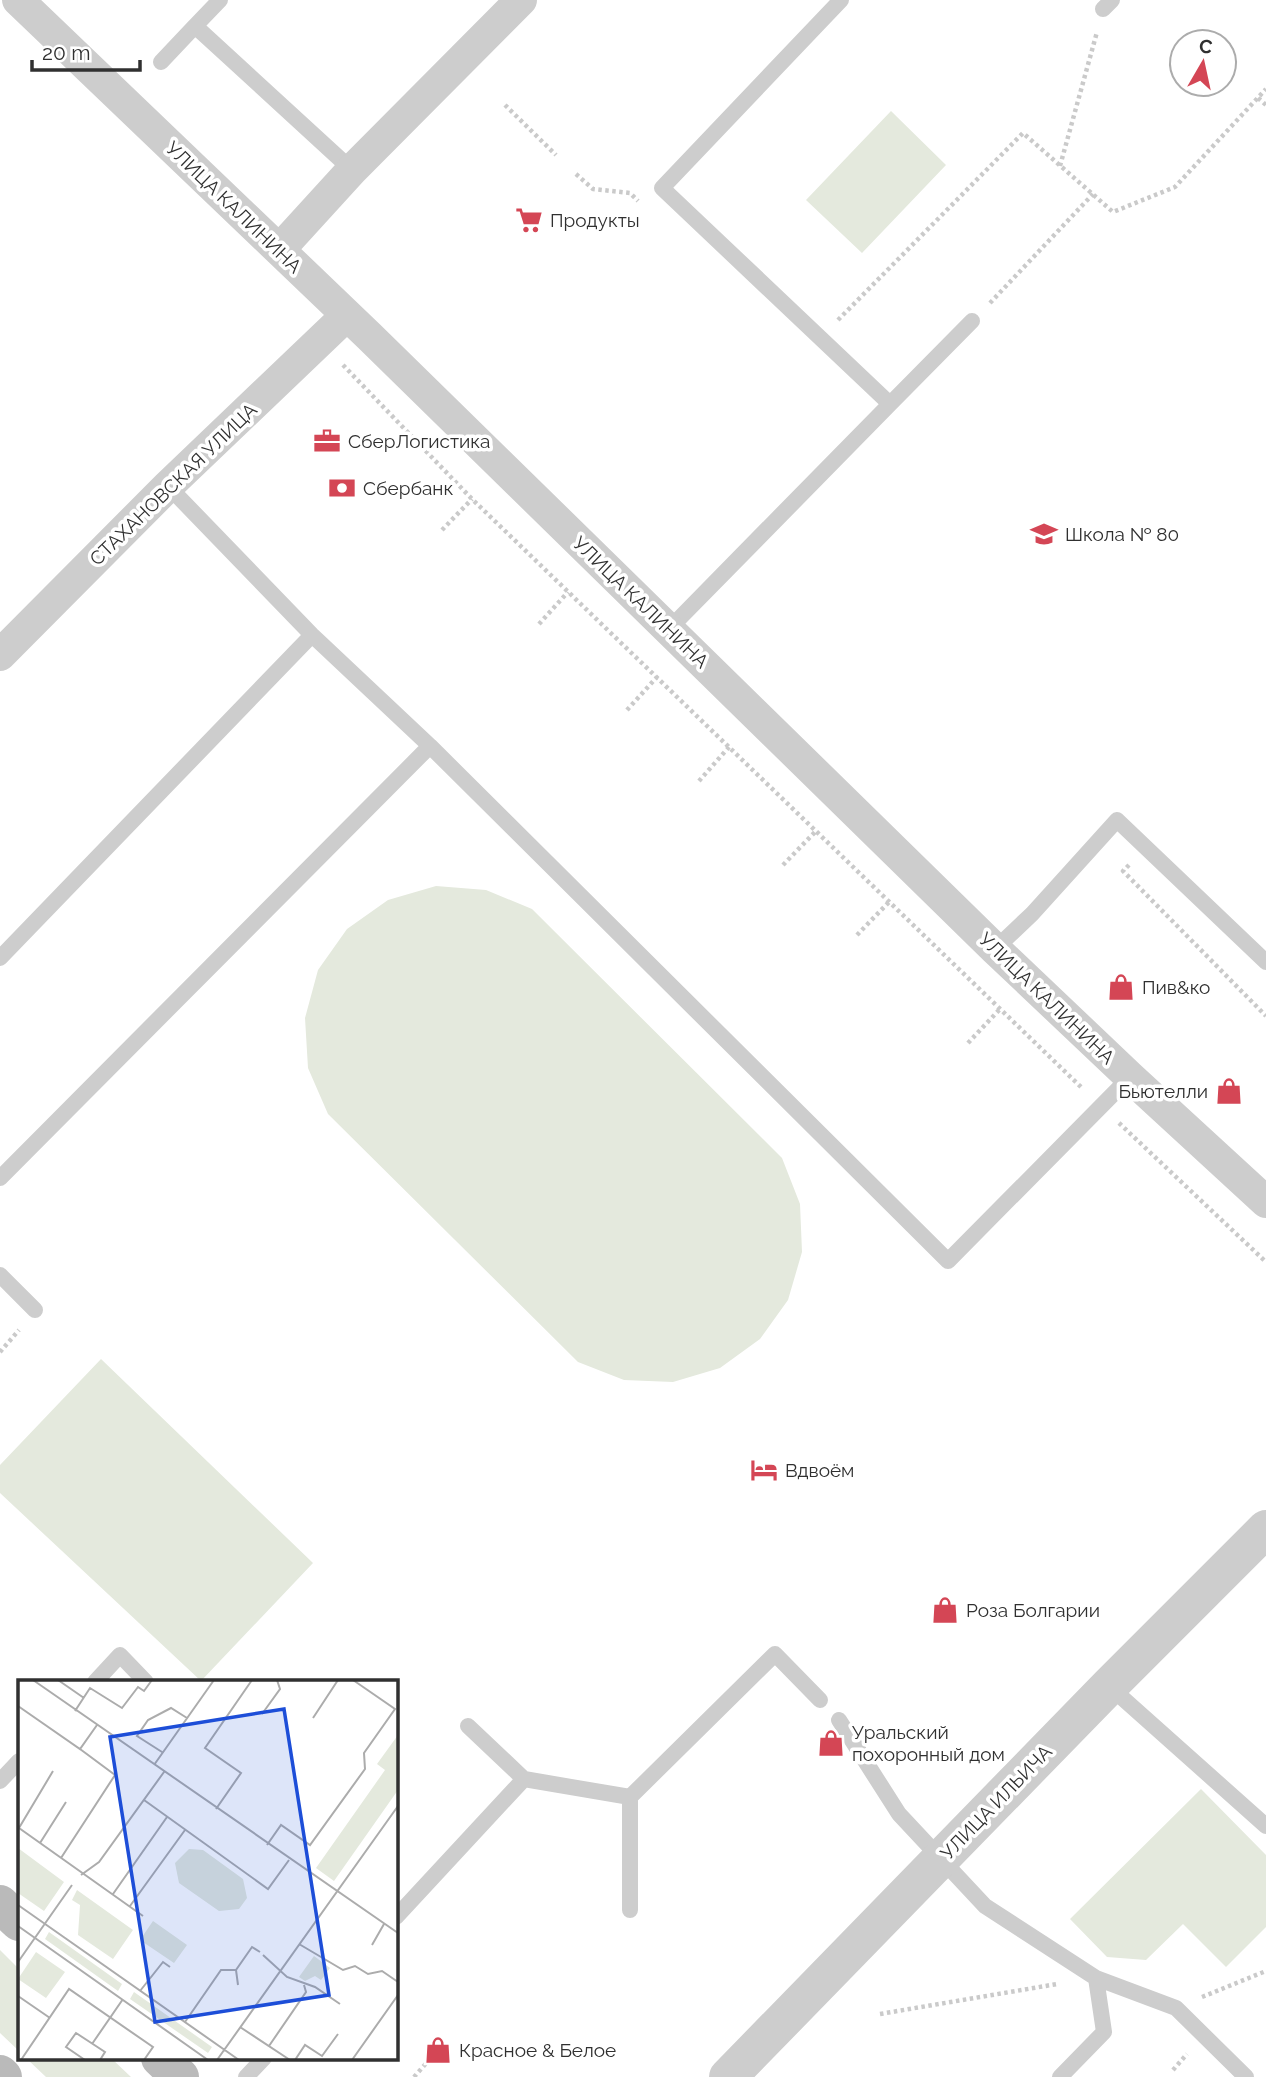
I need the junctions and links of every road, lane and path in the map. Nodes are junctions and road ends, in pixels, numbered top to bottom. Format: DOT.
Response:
graph roads {
  1 [pos="18,0"];
  2 [pos="220,0"];
  3 [pos="521,0"];
  4 [pos="841,0"];
  5 [pos="1107,4"];
  6 [pos="195,26"];
  7 [pos="161,62"];
  8 [pos="1266,89"];
  9 [pos="1258,98"];
  10 [pos="505,105"];
  11 [pos="1266,105"];
  12 [pos="556,155"];
  13 [pos="1060,166"];
  14 [pos="352,170"];
  15 [pos="576,174"];
  16 [pos="1093,194"];
  17 [pos="640,203"];
  18 [pos="279,250"];
  19 [pos="347,315"];
  20 [pos="842,317"];
  21 [pos="972,321"];
  22 [pos="340,363"];
  23 [pos="890,404"];
  24 [pos="168,486"];
  25 [pos="472,499"];
  26 [pos="443,530"];
  27 [pos="568,592"];
  28 [pos="539,624"];
  29 [pos="669,629"];
  30 [pos="312,635"];
  31 [pos="0,655"];
  32 [pos="657,677"];
  33 [pos="627,710"];
  34 [pos="430,746"];
  35 [pos="729,747"];
  36 [pos="699,781"];
  37 [pos="816,831"];
  38 [pos="1146,846"];
  39 [pos="783,865"];
  40 [pos="889,902"];
  41 [pos="857,935"];
  42 [pos="995,950"];
  43 [pos="0,958"];
  44 [pos="1266,962"];
  45 [pos="1000,1009"];
  46 [pos="1266,1016"];
  47 [pos="968,1043"];
  48 [pos="1129,1077"];
  49 [pos="1101,1107"];
  50 [pos="0,1178"];
  51 [pos="1266,1202"];
  52 [pos="1266,1262"];
  53 [pos="0,1275"];
  54 [pos="35,1310"];
  55 [pos="1266,1529"];
  56 [pos="97,1680"];
  57 [pos="144,1680"];
  58 [pos="1109,1686"];
  59 [pos="820,1700"];
  60 [pos="839,1720"];
  61 [pos="468,1726"];
  62 [pos="18,1762"];
  63 [pos="524,1779"];
  64 [pos="0,1781"];
  65 [pos="630,1797"];
  66 [pos="1266,1826"];
  67 [pos="942,1858"];
  68 [pos="0,1903"];
  69 [pos="630,1910"];
  70 [pos="397,1916"];
  71 [pos="18,1921"];
  72 [pos="1266,1971"];
  73 [pos="1096,1978"];
  74 [pos="1176,2008"];
  75 [pos="880,2014"];
  76 [pos="162,2060"];
  77 [pos="262,2060"];
  78 [pos="429,2060"];
  79 [pos="180,2077"];
  80 [pos="246,2077"];
  81 [pos="414,2077"];
  82 [pos="728,2077"];
  83 [pos="1060,2077"];
  84 [pos="1246,2077"];
  1 -- 18 [label="street, УЛИЦА КАЛИНИНА"];
  2 -- 6 [label="lane"];
  3 -- 14 [label="street"];
  4 -- 23 [label="lane"];
  5 -- 13 [label="path"];
  6 -- 7 [label="lane"];
  6 -- 14 [label="lane"];
  8 -- 9 [label="path"];
  9 -- 11 [label="path"];
  9 -- 16 [label="path"];
  10 -- 12 [label="path"];
  13 -- 16 [label="path"];
  13 -- 20 [label="path"];
  14 -- 18 [label="street"];
  15 -- 17 [label="path"];
  16 -- 21 [label="path"];
  18 -- 19 [label="street, УЛИЦА КАЛИНИНА"];
  19 -- 24 [label="street, СТАХАНОВСКАЯ УЛИЦА"];
  19 -- 29 [label="street, УЛИЦА КАЛИНИНА"];
  21 -- 23 [label="lane"];
  22 -- 25 [label="path"];
  23 -- 29 [label="lane"];
  24 -- 30 [label="lane"];
  24 -- 31 [label="street, СТАХАНОВСКАЯ УЛИЦА"];
  25 -- 26 [label="path"];
  25 -- 27 [label="path"];
  27 -- 28 [label="path"];
  27 -- 32 [label="path"];
  29 -- 42 [label="street, УЛИЦА КАЛИНИНА"];
  30 -- 34 [label="lane"];
  30 -- 43 [label="lane"];
  32 -- 33 [label="path"];
  32 -- 35 [label="path"];
  34 -- 49 [label="lane"];
  34 -- 50 [label="lane"];
  35 -- 36 [label="path"];
  35 -- 37 [label="path"];
  37 -- 39 [label="path"];
  37 -- 40 [label="path"];
  38 -- 42 [label="lane"];
  38 -- 44 [label="lane"];
  38 -- 46 [label="path"];
  40 -- 41 [label="path"];
  40 -- 45 [label="path"];
  42 -- 48 [label="street, УЛИЦА КАЛИНИНА"];
  45 -- 47 [label="path"];
  45 -- 49 [label="path"];
  48 -- 49 [label="lane"];
  48 -- 51 [label="street, УЛИЦА КАЛИНИНА"];
  49 -- 52 [label="path"];
  53 -- 54 [label="lane"];
  55 -- 58 [label="street, УЛИЦА ИЛЬИЧА"];
  56 -- 57 [label="lane"];
  58 -- 66 [label="lane"];
  58 -- 67 [label="street, УЛИЦА ИЛЬИЧА"];
  59 -- 65 [label="lane"];
  60 -- 67 [label="lane"];
  61 -- 63 [label="lane"];
  62 -- 64 [label="lane"];
  63 -- 65 [label="lane"];
  63 -- 70 [label="lane"];
  65 -- 69 [label="lane"];
  67 -- 73 [label="lane"];
  67 -- 82 [label="street, УЛИЦА ИЛЬИЧА"];
  68 -- 71 [label="main road"];
  72 -- 74 [label="path"];
  73 -- 74 [label="lane"];
  73 -- 75 [label="path"];
  73 -- 83 [label="lane"];
  74 -- 84 [label="lane"];
  76 -- 79 [label="main road"];
  77 -- 80 [label="lane"];
  78 -- 81 [label="path"];
}
